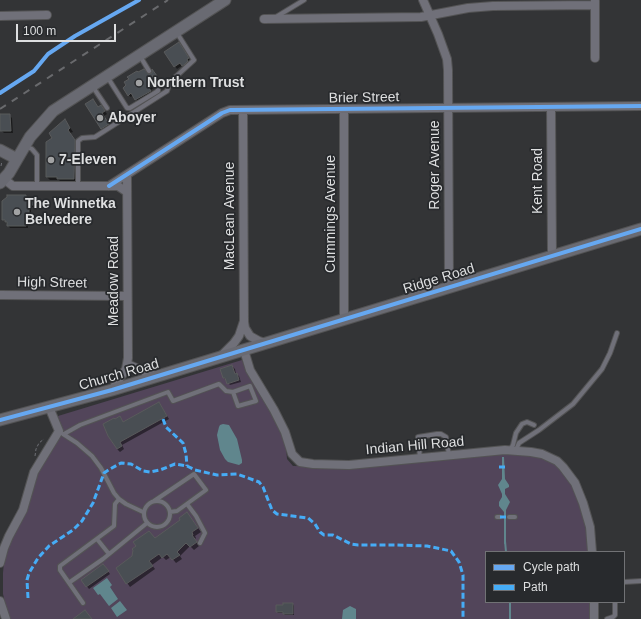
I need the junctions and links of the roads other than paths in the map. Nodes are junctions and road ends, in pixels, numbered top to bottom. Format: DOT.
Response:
graph roads {
  1 [pos="225,0"];
  2 [pos="304,0"];
  3 [pos="423,0"];
  4 [pos="595,2"];
  5 [pos="47,15"];
  6 [pos="430,15"];
  7 [pos="0,16"];
  8 [pos="264,19"];
  9 [pos="273,19"];
  10 [pos="176,31"];
  11 [pos="139,55"];
  12 [pos="595,58"];
  13 [pos="149,71"];
  14 [pos="107,76"];
  15 [pos="154,78"];
  16 [pos="92,85"];
  17 [pos="641,106"];
  18 [pos="551,107"];
  19 [pos="107,108"];
  20 [pos="448,108"];
  21 [pos="344,109"];
  22 [pos="243,110"];
  23 [pos="25,146"];
  24 [pos="1,159"];
  25 [pos="17,159"];
  26 [pos="127,175"];
  27 [pos="2,181"];
  28 [pos="37,186"];
  29 [pos="78,186"];
  30 [pos="109,186"];
  31 [pos="127,192"];
  32 [pos="641,229"];
  33 [pos="552,256"];
  34 [pos="449,287"];
  35 [pos="0,295"];
  36 [pos="127,296"];
  37 [pos="344,319"];
  38 [pos="244,321"];
  39 [pos="617,333"];
  40 [pos="266,343"];
  41 [pos="244,350"];
  42 [pos="221,356"];
  43 [pos="128,364"];
  44 [pos="155,376"];
  45 [pos="254,377"];
  46 [pos="250,386"];
  47 [pos="112,390"];
  48 [pos="262,390"];
  49 [pos="233,392"];
  50 [pos="254,394"];
  51 [pos="49,407"];
  52 [pos="0,420"];
  53 [pos="534,425"];
  54 [pos="61,433"];
  55 [pos="513,450"];
  56 [pos="449,455"];
  57 [pos="420,458"];
  58 [pos="119,499"];
  59 [pos="154,501"];
  60 [pos="186,504"];
  61 [pos="144,512"];
  62 [pos="170,512"];
  63 [pos="509,517"];
  64 [pos="515,517"];
  65 [pos="148,523"];
  66 [pos="97,539"];
  67 [pos="200,543"];
  68 [pos="592,551"];
  69 [pos="109,554"];
  70 [pos="0,563"];
  71 [pos="641,581"];
  72 [pos="70,582"];
  73 [pos="625,582"];
  74 [pos="0,601"];
  75 [pos="83,603"];
  76 [pos="594,603"];
  77 [pos="615,603"];
  78 [pos="6,619"];
  79 [pos="594,619"];
  80 [pos="607,619"];
  1 -- 10 [label="street"];
  2 -- 9 [label="lane"];
  3 -- 6 [label="street, Roger Avenue"];
  4 -- 6 [label="street"];
  4 -- 12 [label="street"];
  5 -- 7 [label="street"];
  6 -- 9 [label="street"];
  6 -- 20 [label="street, Roger Avenue"];
  8 -- 9 [label="street"];
  10 -- 11 [label="street"];
  10 -- 29 [label="lane"];
  11 -- 13 [label="lane"];
  11 -- 14 [label="street"];
  14 -- 15 [label="lane"];
  14 -- 16 [label="street"];
  16 -- 19 [label="lane"];
  16 -- 23 [label="street"];
  17 -- 18 [label="street, Brier Street"];
  18 -- 20 [label="street, Brier Street"];
  18 -- 33 [label="street, Kent Road"];
  20 -- 21 [label="street, Brier Street"];
  20 -- 34 [label="street, Roger Avenue"];
  21 -- 22 [label="street, Brier Street"];
  21 -- 37 [label="street, Cummings Avenue"];
  22 -- 26 [label="street, Brier Street"];
  22 -- 38 [label="street, MacLean Avenue"];
  23 -- 25 [label="street"];
  23 -- 28 [label="lane"];
  24 -- 25 [label="street"];
  25 -- 27 [label="street"];
  26 -- 30 [label="street, Brier Street"];
  26 -- 31 [label="street, Meadow Road"];
  27 -- 28 [label="street"];
  28 -- 29 [label="street"];
  29 -- 30 [label="street"];
  30 -- 31 [label="street"];
  31 -- 36 [label="street, Meadow Road"];
  32 -- 33 [label="street, Ridge Road"];
  33 -- 34 [label="street, Ridge Road"];
  34 -- 37 [label="street, Ridge Road"];
  35 -- 36 [label="street, High Street"];
  36 -- 43 [label="street, Meadow Road"];
  37 -- 40 [label="street, Ridge Road"];
  38 -- 40 [label="street, MacLean Avenue"];
  38 -- 42 [label="street, MacLean Avenue"];
  39 -- 55 [label="lane"];
  40 -- 41 [label="street, Ridge Road"];
  41 -- 42 [label="street, Church Road"];
  41 -- 45 [label="street, Indian Hill Road"];
  42 -- 44 [label="street, Church Road"];
  43 -- 44 [label="street"];
  43 -- 47 [label="street"];
  44 -- 47 [label="street, Church Road"];
  45 -- 46 [label="lane"];
  45 -- 48 [label="street, Indian Hill Road"];
  46 -- 49 [label="lane"];
  46 -- 50 [label="lane"];
  47 -- 51 [label="street, Church Road"];
  48 -- 50 [label="lane"];
  48 -- 57 [label="street, Indian Hill Road"];
  49 -- 50 [label="lane"];
  49 -- 54 [label="lane"];
  51 -- 52 [label="street, Church Road"];
  51 -- 54 [label="street"];
  53 -- 55 [label="lane"];
  54 -- 58 [label="lane"];
  54 -- 70 [label="street"];
  55 -- 56 [label="street, Indian Hill Road"];
  55 -- 68 [label="street, Indian Hill Road"];
  56 -- 57 [label="street, Indian Hill Road"];
  56 -- 57 [label="lane"];
  58 -- 61 [label="lane"];
  58 -- 66 [label="lane"];
  59 -- 60 [label="lane"];
  59 -- 61 [label="lane"];
  59 -- 62 [label="lane"];
  60 -- 62 [label="lane"];
  60 -- 67 [label="lane"];
  61 -- 65 [label="lane"];
  62 -- 65 [label="lane"];
  63 -- 64 [label="lane"];
  65 -- 69 [label="lane"];
  66 -- 69 [label="lane"];
  66 -- 72 [label="lane"];
  69 -- 72 [label="lane"];
  71 -- 73 [label="lane"];
  72 -- 75 [label="lane"];
  74 -- 78 [label="street"];
  76 -- 79 [label="street"];
  77 -- 80 [label="lane"];
}
